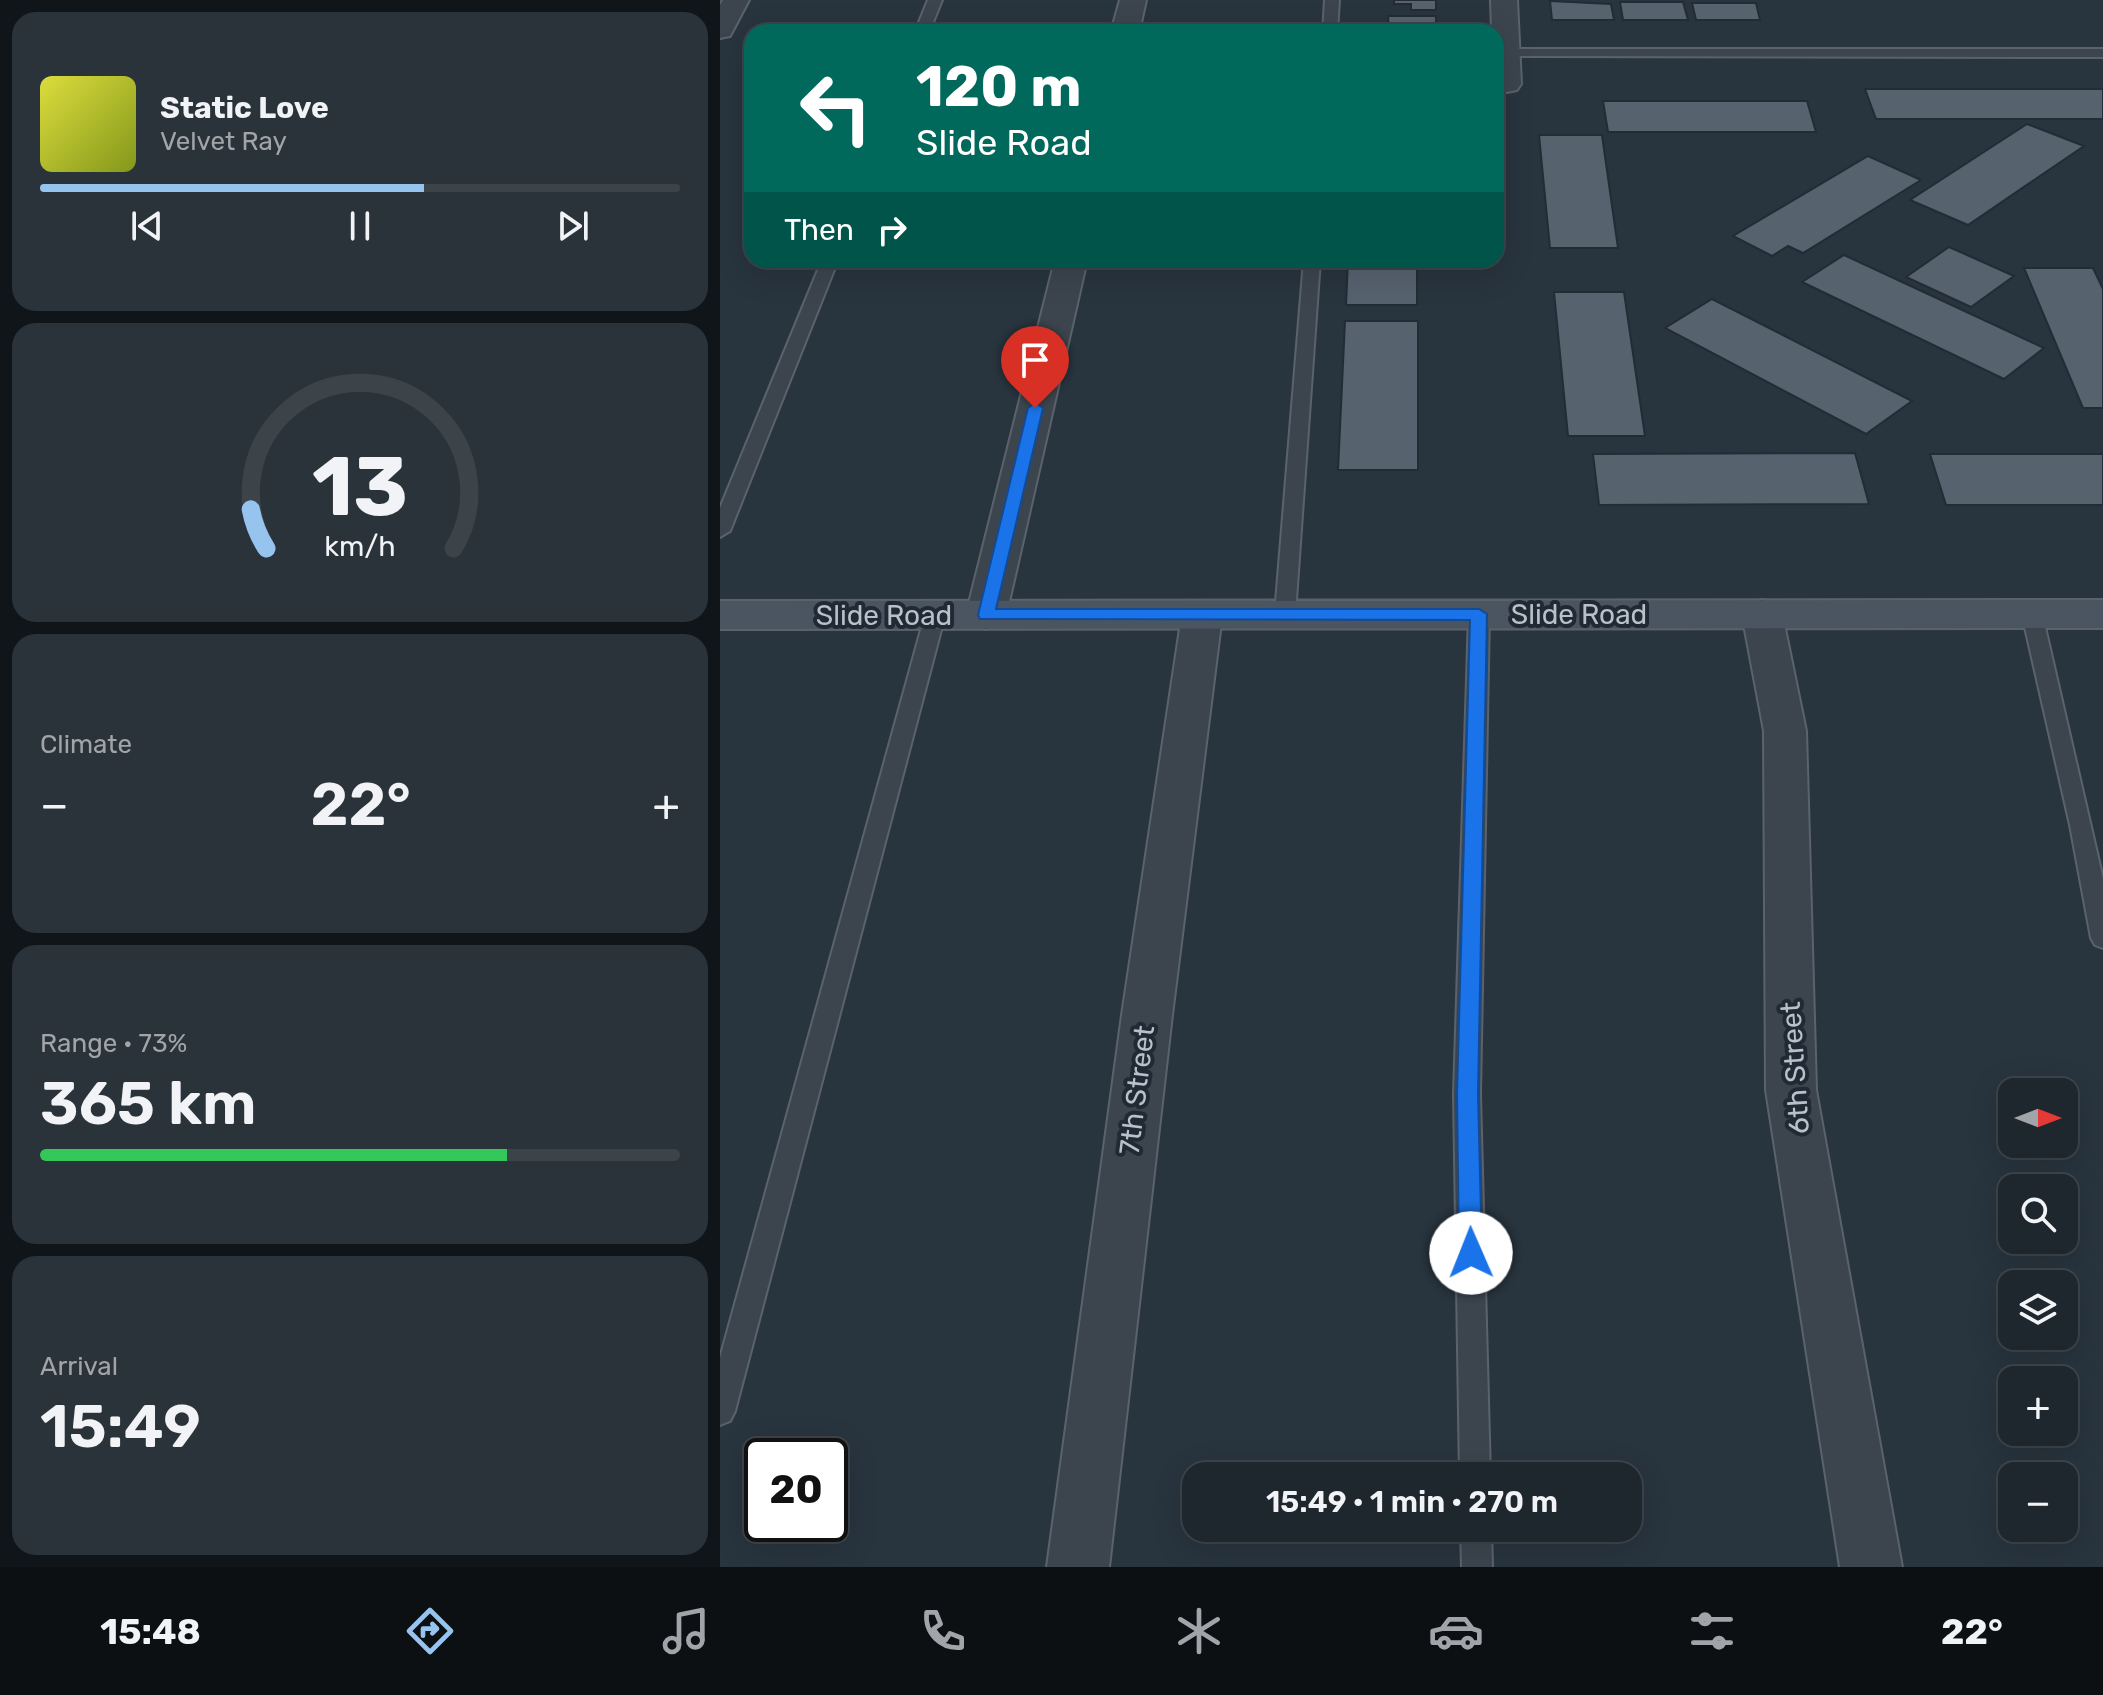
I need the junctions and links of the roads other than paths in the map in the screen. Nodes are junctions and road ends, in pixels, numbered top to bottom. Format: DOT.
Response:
graph roads {
  1 [pos="736,0"];
  2 [pos="935,0"];
  3 [pos="1133,0"];
  4 [pos="1332,0"];
  5 [pos="1504,0"];
  6 [pos="925,24"];
  7 [pos="1127,24"];
  8 [pos="1330,24"];
  9 [pos="720,30"];
  10 [pos="1506,53"];
  11 [pos="2103,53"];
  12 [pos="1507,84"];
  13 [pos="827,268"];
  14 [pos="1069,268"];
  15 [pos="1311,268"];
  16 [pos="720,531"];
  17 [pos="1285,614"];
  18 [pos="1479,614"];
  19 [pos="1762,614"];
  20 [pos="2032,614"];
  21 [pos="2103,614"];
  22 [pos="720,615"];
  23 [pos="935,615"];
  24 [pos="986,615"];
  25 [pos="1202,615"];
  26 [pos="2103,938"];
  27 [pos="720,1411"];
  28 [pos="1475,1462"];
  29 [pos="1476,1542"];
  30 [pos="1078,1567"];
  31 [pos="1477,1567"];
  32 [pos="1871,1567"];
  1 -- 9 [label="street"];
  2 -- 6 [label="lane"];
  3 -- 7 [label="street"];
  4 -- 8 [label="lane"];
  5 -- 10 [label="street"];
  10 -- 11 [label="lane"];
  10 -- 12 [label="street"];
  13 -- 16 [label="lane"];
  14 -- 24 [label="street"];
  15 -- 17 [label="lane"];
  17 -- 18 [label="main road, Slide Road"];
  17 -- 25 [label="main road, Slide Road"];
  18 -- 19 [label="main road, Slide Road"];
  18 -- 28 [label="lane"];
  19 -- 20 [label="main road, Slide Road"];
  19 -- 32 [label="street, 6th Street"];
  20 -- 21 [label="main road, Slide Road"];
  20 -- 26 [label="lane"];
  22 -- 23 [label="main road, Slide Road"];
  23 -- 24 [label="main road, Slide Road"];
  23 -- 27 [label="lane"];
  24 -- 25 [label="main road, Slide Road"];
  25 -- 30 [label="street, 7th Street"];
  29 -- 31 [label="lane"];
}
